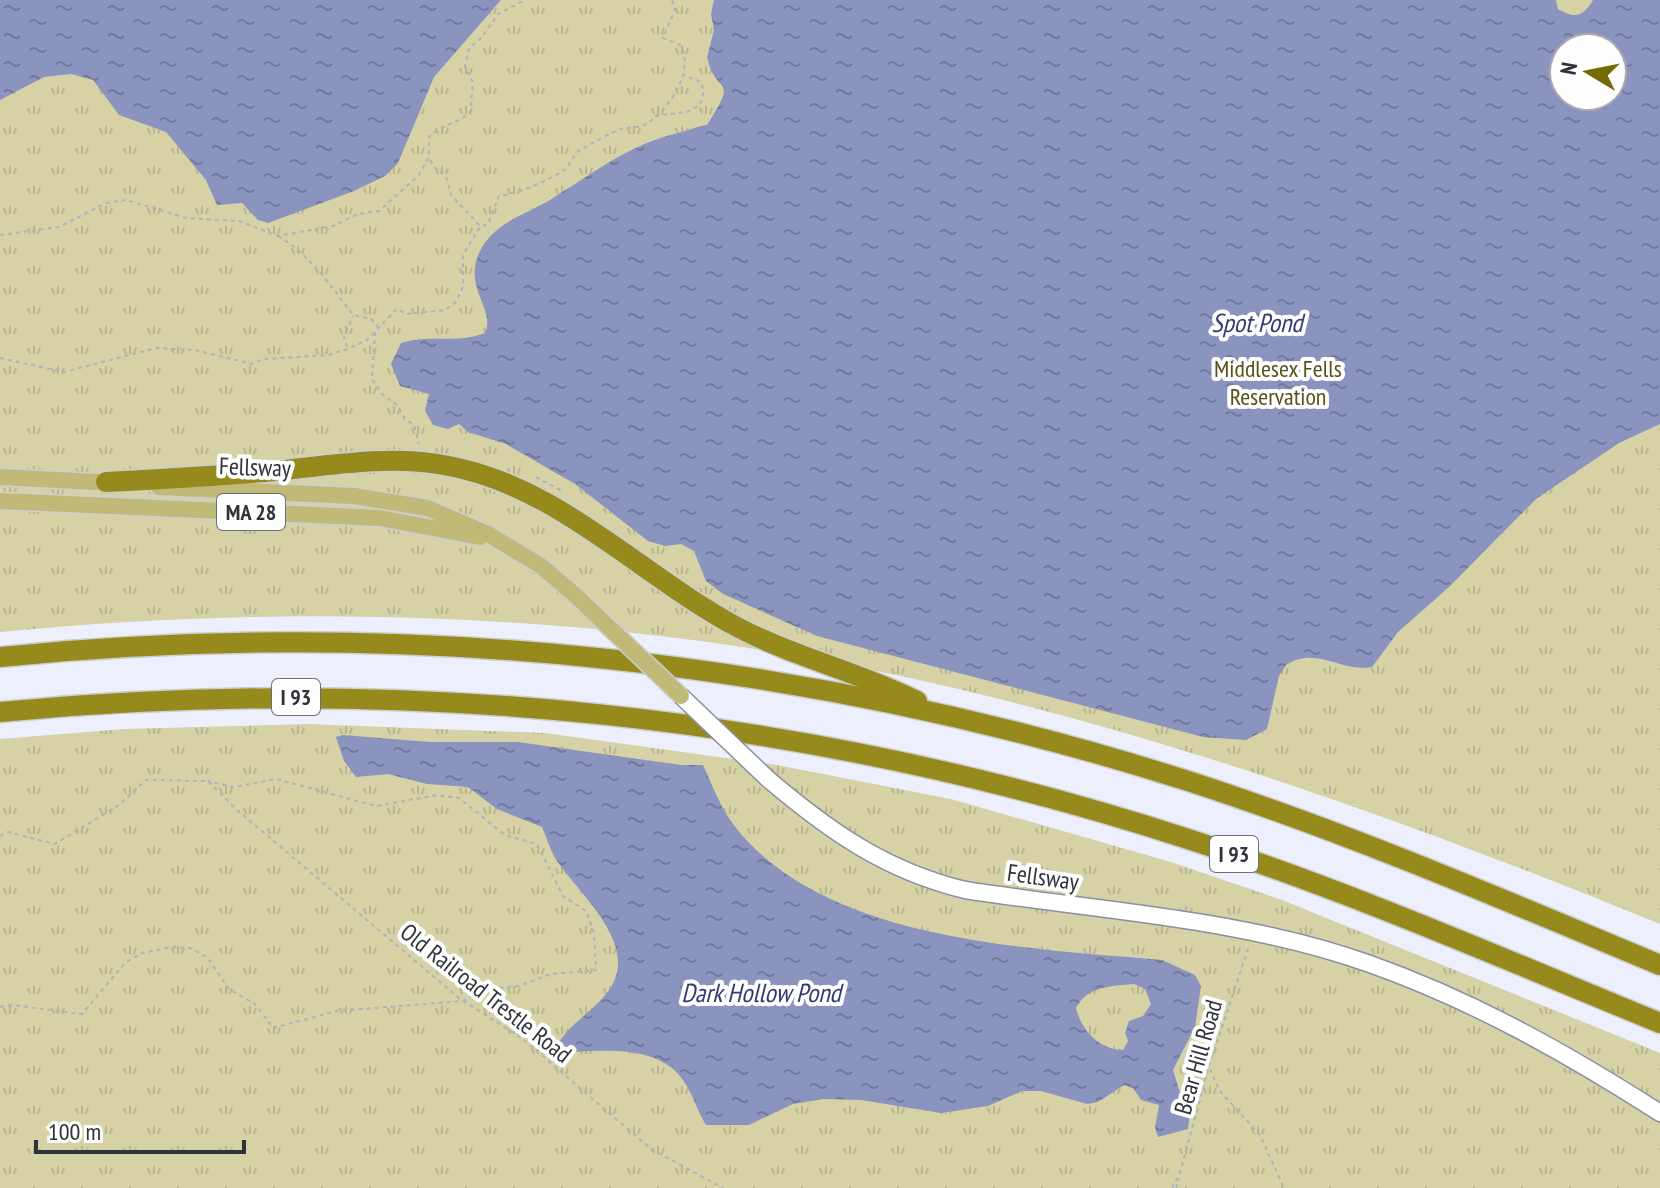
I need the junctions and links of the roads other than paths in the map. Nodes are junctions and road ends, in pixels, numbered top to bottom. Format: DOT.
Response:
graph roads {
  1 [pos="0,477"];
  2 [pos="106,482"];
  3 [pos="0,501"];
  4 [pos="500,542"];
  5 [pos="0,657"];
  6 [pos="0,712"];
  7 [pos="946,716"];
  8 [pos="1660,965"];
  9 [pos="1660,1023"];
  10 [pos="1660,1113"];
  1 -- 2 [label="main road, Fellsway / MA 28"];
  2 -- 4 [label="main road, Fellsway / MA 28"];
  2 -- 7 [label="highway"];
  3 -- 4 [label="main road, Fellsway / MA 28"];
  4 -- 10 [label="main road, Fellsway / MA 28, bridge"];
  5 -- 7 [label="highway, I 93"];
  6 -- 9 [label="highway, I 93"];
  7 -- 8 [label="highway, I 93"];
}
